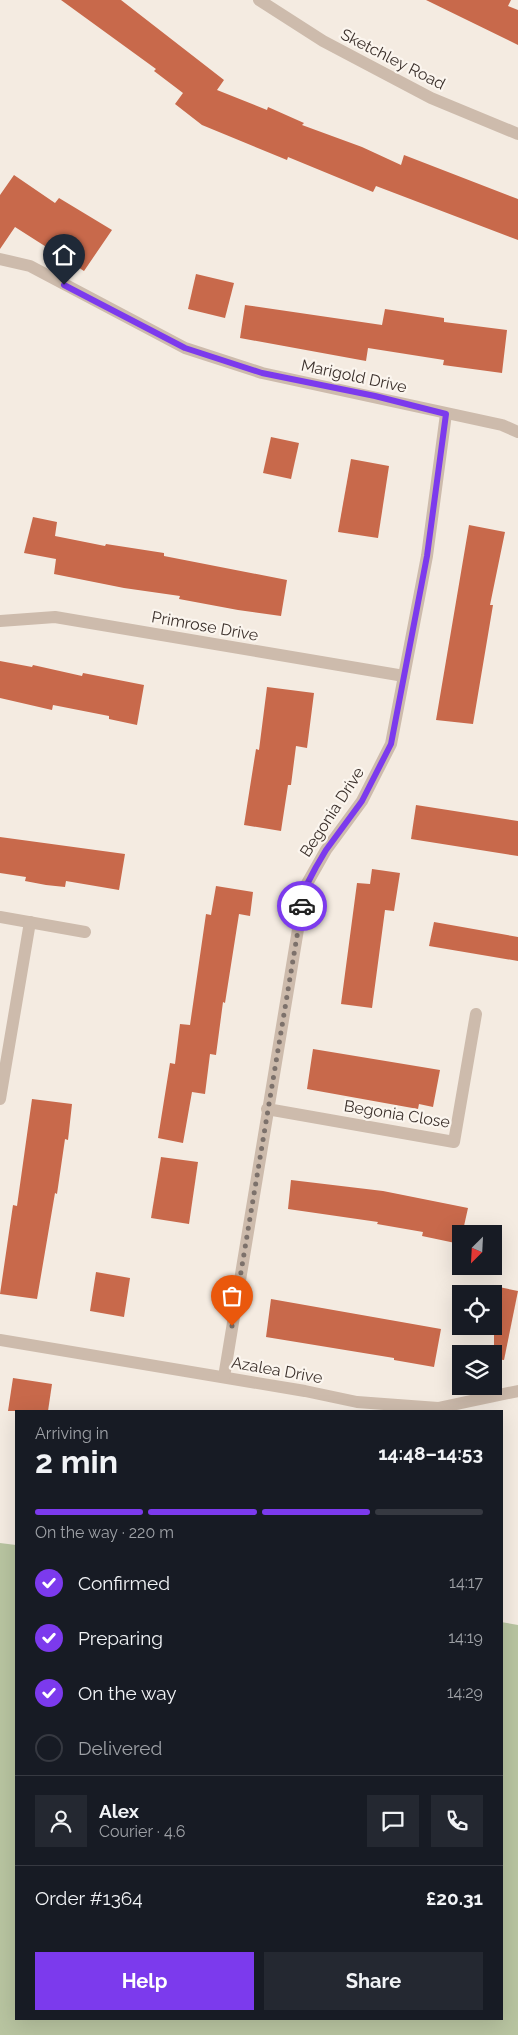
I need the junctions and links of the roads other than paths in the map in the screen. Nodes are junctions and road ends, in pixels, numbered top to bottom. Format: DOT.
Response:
graph roads {
  1 [pos="259,0"];
  2 [pos="518,134"];
  3 [pos="0,259"];
  4 [pos="446,414"];
  5 [pos="518,432"];
  6 [pos="0,621"];
  7 [pos="404,676"];
  8 [pos="0,917"];
  9 [pos="30,922"];
  10 [pos="85,932"];
  11 [pos="476,1014"];
  12 [pos="0,1099"];
  13 [pos="267,1109"];
  14 [pos="0,1340"];
  15 [pos="224,1377"];
  16 [pos="518,1390"];
  17 [pos="438,1410"];
  1 -- 2 [label="street, Sketchley Road"];
  3 -- 4 [label="street, Marigold Drive"];
  4 -- 5 [label="street, Marigold Drive"];
  4 -- 7 [label="street, Begonia Drive"];
  6 -- 7 [label="street, Primrose Drive"];
  7 -- 13 [label="street, Begonia Drive"];
  8 -- 9 [label="street"];
  9 -- 10 [label="street"];
  9 -- 12 [label="street"];
  11 -- 13 [label="street, Begonia Close"];
  13 -- 15 [label="street, Begonia Drive"];
  14 -- 15 [label="street, Azalea Drive"];
  15 -- 17 [label="street, Azalea Drive"];
  16 -- 17 [label="street, Azalea Drive"];
}
